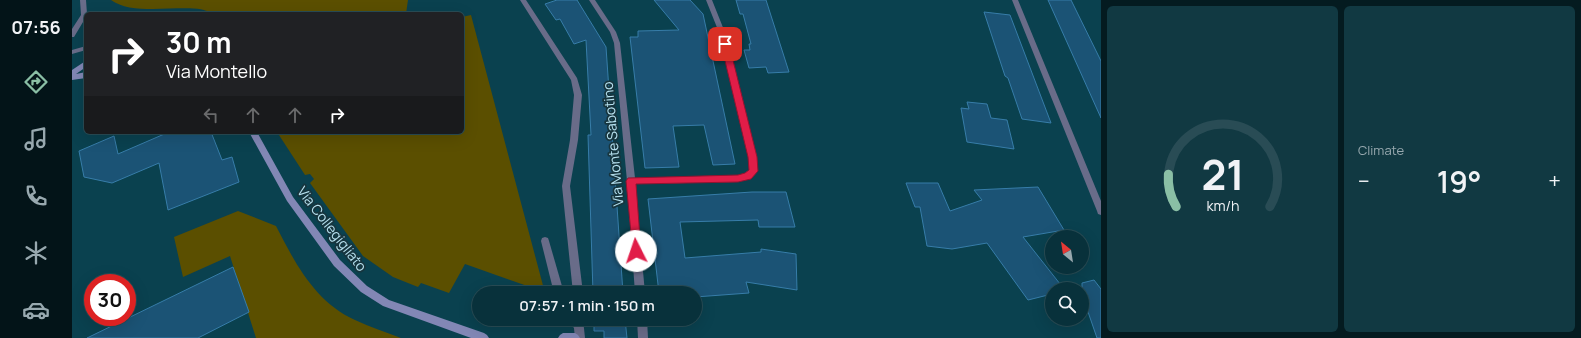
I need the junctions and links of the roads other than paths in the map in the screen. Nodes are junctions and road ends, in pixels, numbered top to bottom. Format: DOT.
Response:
graph roads {
  1 [pos="83,0"];
  2 [pos="523,0"];
  3 [pos="592,0"];
  4 [pos="709,0"];
  5 [pos="1015,0"];
  6 [pos="84,12"];
  7 [pos="84,17"];
  8 [pos="72,35"];
  9 [pos="84,49"];
  10 [pos="72,52"];
  11 [pos="84,65"];
  12 [pos="72,73"];
  13 [pos="84,75"];
  14 [pos="72,77"];
  15 [pos="254,134"];
  16 [pos="631,181"];
  17 [pos="1101,211"];
  18 [pos="545,241"];
  19 [pos="557,286"];
  20 [pos="577,286"];
  21 [pos="639,286"];
  22 [pos="576,326"];
  23 [pos="642,326"];
  24 [pos="484,338"];
  25 [pos="572,338"];
  26 [pos="643,338"];
  1 -- 6 [label="street"];
  2 -- 20 [label="street"];
  3 -- 16 [label="street, Via Monte Sabotino"];
  4 -- 16 [label="street"];
  5 -- 17 [label="street"];
  7 -- 8 [label="street"];
  9 -- 10 [label="street"];
  11 -- 12 [label="main road"];
  13 -- 14 [label="main road"];
  15 -- 24 [label="main road, Via Collegigliato"];
  16 -- 21 [label="street, Via Monte Sabotino"];
  18 -- 19 [label="street"];
  22 -- 25 [label="street"];
  23 -- 26 [label="street"];
}
